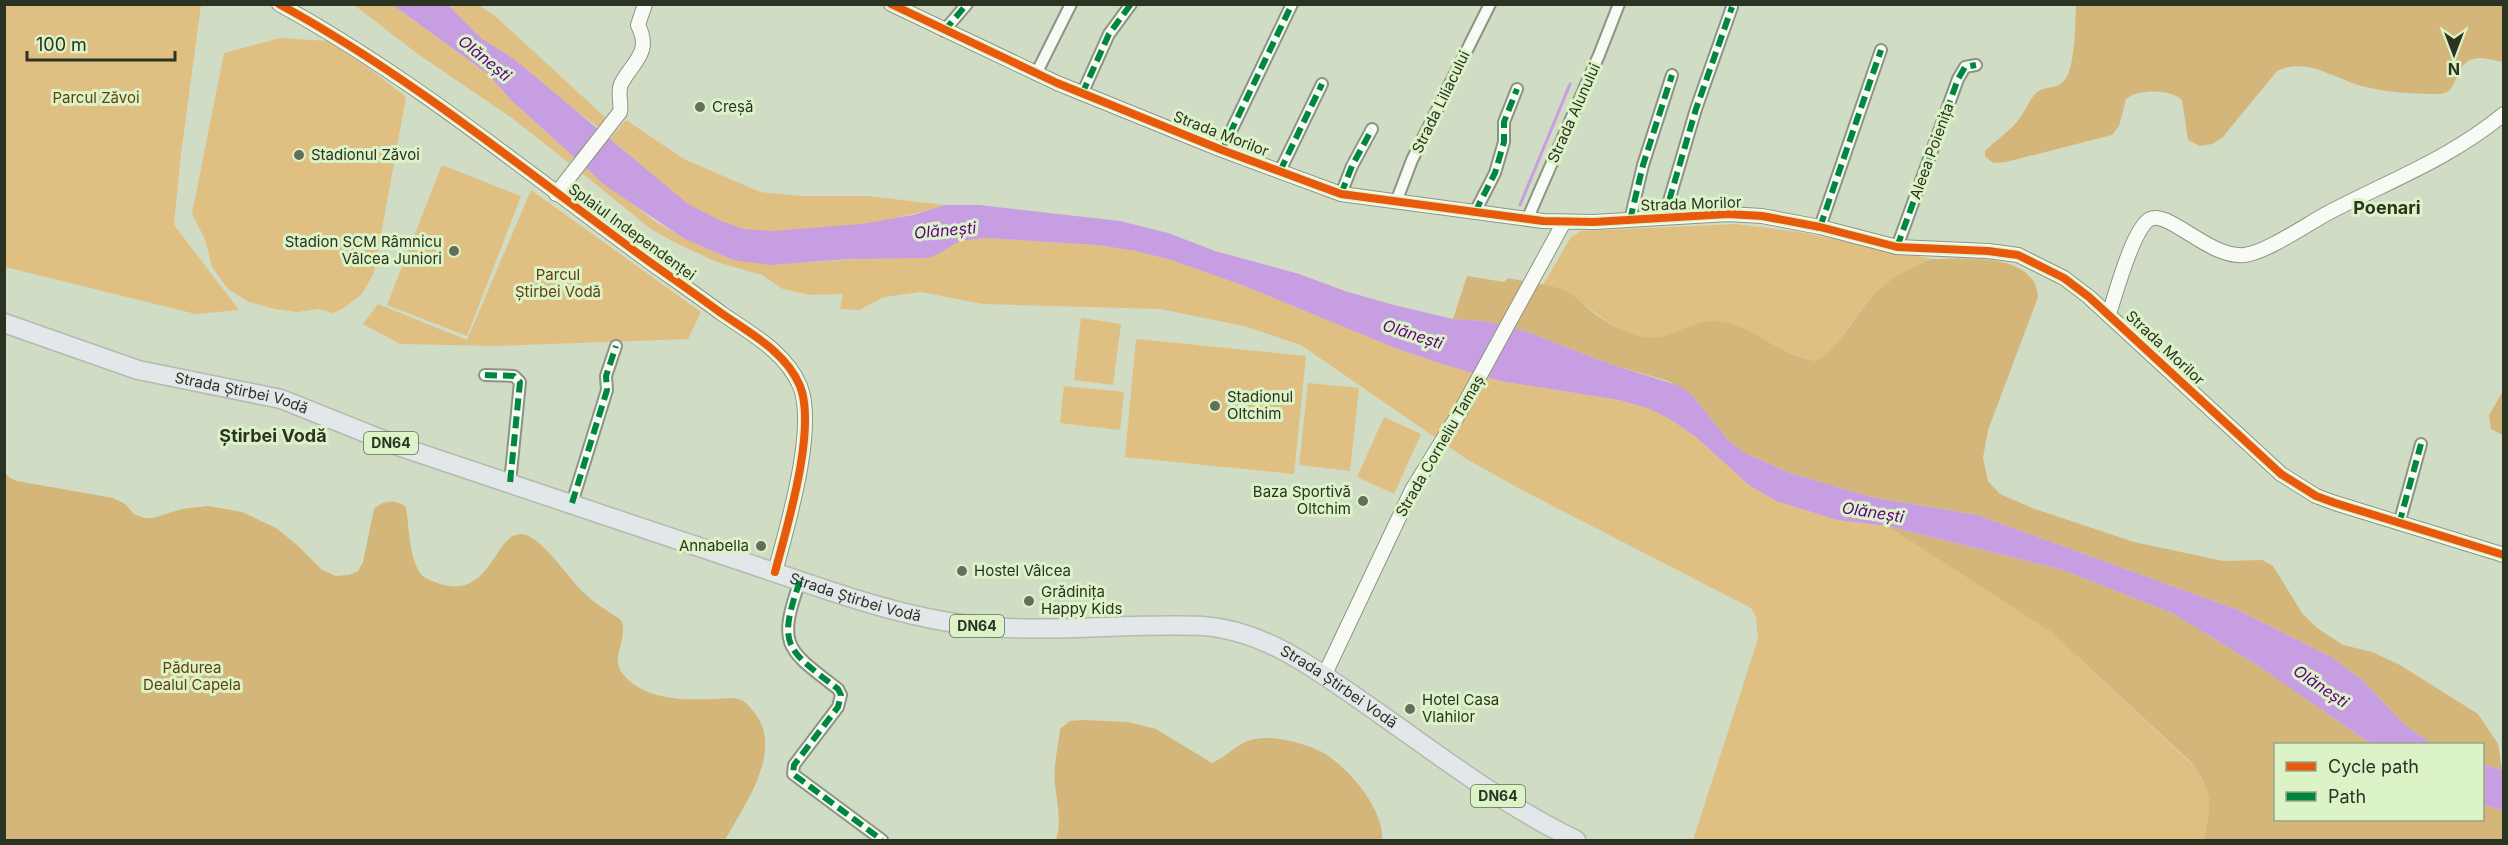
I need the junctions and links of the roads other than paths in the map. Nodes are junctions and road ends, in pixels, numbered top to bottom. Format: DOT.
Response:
graph roads {
  1 [pos="279,4"];
  2 [pos="645,4"];
  3 [pos="967,4"];
  4 [pos="1071,4"];
  5 [pos="1131,4"];
  6 [pos="1292,4"];
  7 [pos="1490,4"];
  8 [pos="1619,4"];
  9 [pos="895,5"];
  10 [pos="1732,7"];
  11 [pos="944,31"];
  12 [pos="1881,50"];
  13 [pos="1976,65"];
  14 [pos="1036,74"];
  15 [pos="1672,75"];
  16 [pos="1322,84"];
  17 [pos="1517,89"];
  18 [pos="1082,94"];
  19 [pos="2504,114"];
  20 [pos="1372,129"];
  21 [pos="1222,150"];
  22 [pos="1281,171"];
  23 [pos="556,194"];
  24 [pos="1341,194"];
  25 [pos="1396,202"];
  26 [pos="1475,212"];
  27 [pos="1664,218"];
  28 [pos="1527,220"];
  29 [pos="1630,220"];
  30 [pos="1564,222"];
  31 [pos="1820,227"];
  32 [pos="1897,247"];
  33 [pos="2109,314"];
  34 [pos="4,323"];
  35 [pos="616,346"];
  36 [pos="485,375"];
  37 [pos="2421,444"];
  38 [pos="510,483"];
  39 [pos="572,503"];
  40 [pos="2399,524"];
  41 [pos="2504,555"];
  42 [pos="775,572"];
  43 [pos="800,581"];
  44 [pos="1324,676"];
  45 [pos="882,840"];
  46 [pos="1576,840"];
  1 -- 23 [label="street, Splaiul Independenței"];
  2 -- 23 [label="street"];
  3 -- 11 [label="street"];
  4 -- 14 [label="street"];
  5 -- 18 [label="street"];
  6 -- 21 [label="street"];
  7 -- 25 [label="street, Strada Liliacului"];
  8 -- 28 [label="street, Strada Alunului"];
  9 -- 11 [label="street, Strada Morilor"];
  10 -- 27 [label="street"];
  11 -- 14 [label="street, Strada Morilor"];
  12 -- 31 [label="street"];
  13 -- 32 [label="street, Aleea Poienița"];
  14 -- 18 [label="street, Strada Morilor"];
  15 -- 29 [label="street"];
  16 -- 22 [label="street"];
  17 -- 26 [label="street"];
  18 -- 21 [label="street, Strada Morilor"];
  19 -- 33 [label="street"];
  20 -- 24 [label="street"];
  21 -- 22 [label="street, Strada Morilor"];
  22 -- 24 [label="street, Strada Morilor"];
  23 -- 42 [label="street, Splaiul Independenței"];
  24 -- 25 [label="street, Strada Morilor"];
  25 -- 26 [label="street, Strada Morilor"];
  26 -- 28 [label="street, Strada Morilor"];
  27 -- 29 [label="street, Strada Morilor"];
  27 -- 31 [label="street, Strada Morilor"];
  28 -- 30 [label="street, Strada Morilor"];
  29 -- 30 [label="street, Strada Morilor"];
  30 -- 44 [label="street, Strada Corneliu Tamaș"];
  31 -- 32 [label="street, Strada Morilor"];
  32 -- 33 [label="street, Strada Morilor"];
  33 -- 40 [label="street, Strada Morilor"];
  34 -- 38 [label="main road, Strada Știrbei Vodă / DN64"];
  35 -- 39 [label="street"];
  36 -- 38 [label="street"];
  37 -- 40 [label="street"];
  38 -- 39 [label="main road, Strada Știrbei Vodă / DN64"];
  39 -- 42 [label="main road, Strada Știrbei Vodă / DN64"];
  40 -- 41 [label="street, Strada Morilor"];
  42 -- 43 [label="main road, Strada Știrbei Vodă / DN64"];
  43 -- 44 [label="main road, Strada Știrbei Vodă / DN64"];
  43 -- 45 [label="street"];
  44 -- 46 [label="main road, Strada Știrbei Vodă / DN64"];
}
